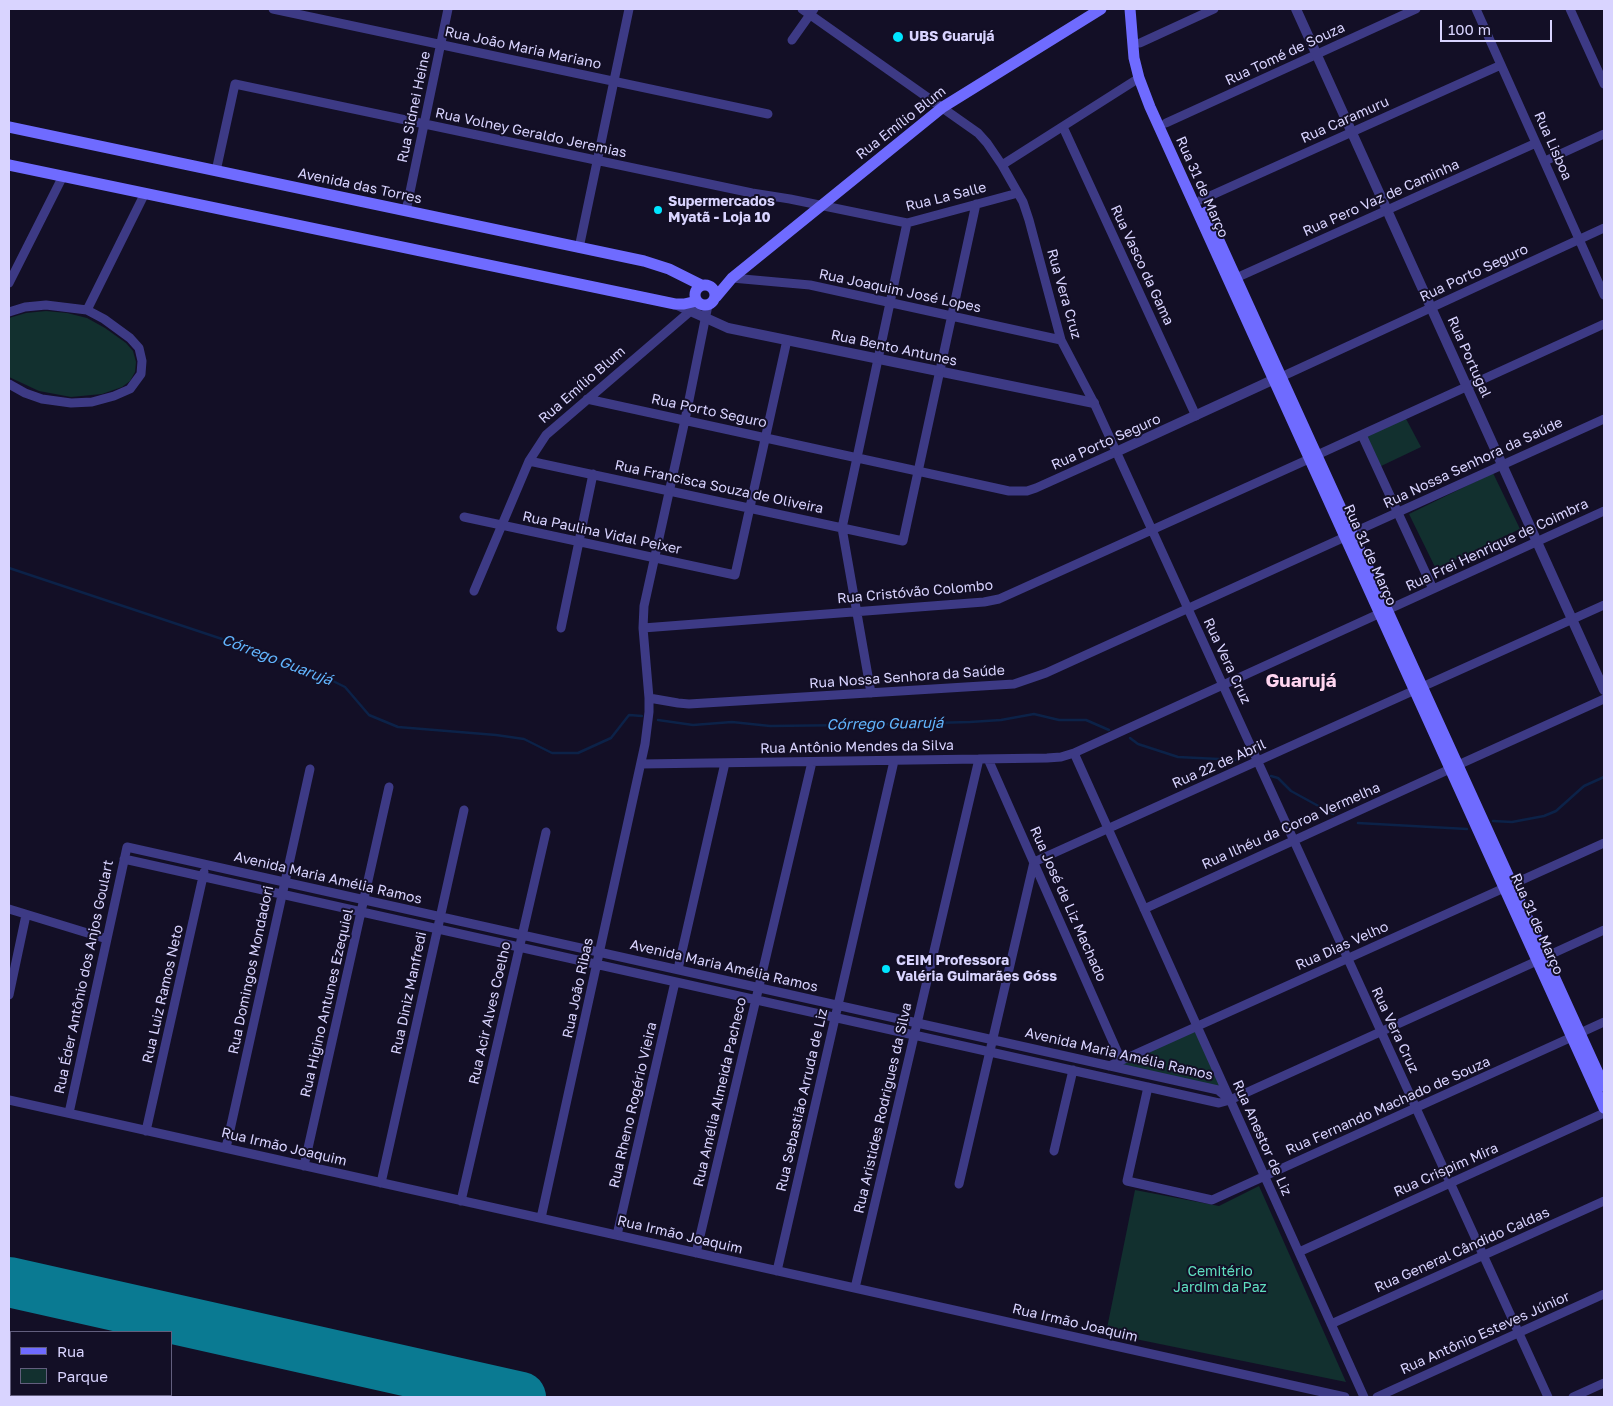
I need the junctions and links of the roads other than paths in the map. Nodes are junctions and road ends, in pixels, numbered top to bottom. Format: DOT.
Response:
graph roads {
  1 [pos="273,9"];
  2 [pos="448,9"];
  3 [pos="629,9"];
  4 [pos="802,9"];
  5 [pos="1101,9"];
  6 [pos="1130,9"];
  7 [pos="1138,9"];
  8 [pos="1214,9"];
  9 [pos="1296,9"];
  10 [pos="1416,9"];
  11 [pos="1476,9"];
  12 [pos="1570,9"];
  13 [pos="812,12"];
  14 [pos="792,40"];
  15 [pos="1140,43"];
  16 [pos="441,44"];
  17 [pos="1316,54"];
  18 [pos="1501,65"];
  19 [pos="1139,78"];
  20 [pos="614,81"];
  21 [pos="1604,84"];
  22 [pos="943,107"];
  23 [pos="768,114"];
  24 [pos="1166,123"];
  25 [pos="424,124"];
  26 [pos="1063,126"];
  27 [pos="9,127"];
  28 [pos="1352,132"];
  29 [pos="1604,134"];
  30 [pos="1536,143"];
  31 [pos="597,161"];
  32 [pos="1545,162"];
  33 [pos="9,165"];
  34 [pos="1002,165"];
  35 [pos="216,171"];
  36 [pos="63,176"];
  37 [pos="1018,193"];
  38 [pos="144,194"];
  39 [pos="1200,200"];
  40 [pos="976,204"];
  41 [pos="821,205"];
  42 [pos="1387,210"];
  43 [pos="406,211"];
  44 [pos="907,222"];
  45 [pos="1604,228"];
  46 [pos="1580,240"];
  47 [pos="579,248"];
  48 [pos="732,278"];
  49 [pos="1236,278"];
  50 [pos="9,283"];
  51 [pos="1604,295"];
  52 [pos="705,296"];
  53 [pos="890,303"];
  54 [pos="675,304"];
  55 [pos="1431,308"];
  56 [pos="86,310"];
  57 [pos="9,312"];
  58 [pos="690,312"];
  59 [pos="952,316"];
  60 [pos="705,318"];
  61 [pos="1604,324"];
  62 [pos="787,340"];
  63 [pos="1061,340"];
  64 [pos="878,359"];
  65 [pos="940,371"];
  66 [pos="1277,378"];
  67 [pos="9,384"];
  68 [pos="1467,387"];
  69 [pos="587,398"];
  70 [pos="1094,403"];
  71 [pos="1196,416"];
  72 [pos="1604,418"];
  73 [pos="685,420"];
  74 [pos="1362,435"];
  75 [pos="765,438"];
  76 [pos="1116,452"];
  77 [pos="1313,457"];
  78 [pos="857,458"];
  79 [pos="529,461"];
  80 [pos="1502,465"];
  81 [pos="918,471"];
  82 [pos="593,474"];
  83 [pos="670,491"];
  84 [pos="750,508"];
  85 [pos="1604,511"];
  86 [pos="1398,513"];
  87 [pos="464,517"];
  88 [pos="502,525"];
  89 [pos="842,528"];
  90 [pos="1152,530"];
  91 [pos="1349,535"];
  92 [pos="579,542"];
  93 [pos="1537,542"];
  94 [pos="655,558"];
  95 [pos="1434,589"];
  96 [pos="474,591"];
  97 [pos="1604,605"];
  98 [pos="1188,608"];
  99 [pos="857,612"];
  100 [pos="1384,612"];
  101 [pos="1572,619"];
  102 [pos="561,628"];
  103 [pos="643,628"];
  104 [pos="1223,685"];
  105 [pos="1418,688"];
  106 [pos="1604,690"];
  107 [pos="871,693"];
  108 [pos="650,698"];
  109 [pos="1604,699"];
  110 [pos="1074,753"];
  111 [pos="983,759"];
  112 [pos="894,760"];
  113 [pos="1258,761"];
  114 [pos="812,762"];
  115 [pos="725,763"];
  116 [pos="641,764"];
  117 [pos="1454,767"];
  118 [pos="310,769"];
  119 [pos="389,787"];
  120 [pos="464,810"];
  121 [pos="1108,829"];
  122 [pos="546,832"];
  123 [pos="1294,840"];
  124 [pos="1604,843"];
  125 [pos="127,847"];
  126 [pos="124,859"];
  127 [pos="1034,862"];
  128 [pos="206,864"];
  129 [pos="203,877"];
  130 [pos="285,882"];
  131 [pos="1508,886"];
  132 [pos="282,894"];
  133 [pos="364,900"];
  134 [pos="9,909"];
  135 [pos="1144,909"];
  136 [pos="361,912"];
  137 [pos="26,915"];
  138 [pos="440,916"];
  139 [pos="437,929"];
  140 [pos="1604,930"];
  141 [pos="522,935"];
  142 [pos="107,940"];
  143 [pos="519,947"];
  144 [pos="600,952"];
  145 [pos="1348,958"];
  146 [pos="1541,959"];
  147 [pos="597,964"];
  148 [pos="678,969"];
  149 [pos="675,982"];
  150 [pos="759,987"];
  151 [pos="9,995"];
  152 [pos="756,1000"];
  153 [pos="838,1005"];
  154 [pos="835,1017"];
  155 [pos="1604,1022"];
  156 [pos="917,1023"];
  157 [pos="1197,1026"];
  158 [pos="1381,1032"];
  159 [pos="914,1035"];
  160 [pos="1576,1035"];
  161 [pos="993,1040"];
  162 [pos="990,1052"];
  163 [pos="1121,1060"];
  164 [pos="1110,1066"];
  165 [pos="1073,1070"];
  166 [pos="1091,1074"];
  167 [pos="1604,1086"];
  168 [pos="1148,1087"];
  169 [pos="9,1100"];
  170 [pos="1230,1100"];
  171 [pos="1416,1108"];
  172 [pos="1604,1108"];
  173 [pos="68,1113"];
  174 [pos="1604,1113"];
  175 [pos="146,1130"];
  176 [pos="226,1148"];
  177 [pos="1054,1151"];
  178 [pos="304,1166"];
  179 [pos="1265,1176"];
  180 [pos="381,1183"];
  181 [pos="1450,1183"];
  182 [pos="959,1184"];
  183 [pos="461,1201"];
  184 [pos="1604,1201"];
  185 [pos="541,1218"];
  186 [pos="617,1235"];
  187 [pos="1299,1252"];
  188 [pos="696,1253"];
  189 [pos="1483,1256"];
  190 [pos="777,1271"];
  191 [pos="855,1288"];
  192 [pos="1604,1294"];
  193 [pos="1331,1324"];
  194 [pos="1518,1333"];
  195 [pos="1604,1383"];
  196 [pos="1345,1397"];
  197 [pos="1364,1397"];
  198 [pos="1377,1397"];
  199 [pos="1548,1397"];
  200 [pos="1573,1397"];
  1 -- 16 [label="street, Rua João Maria Mariano"];
  2 -- 16 [label="street, Rua Sidnei Heine"];
  3 -- 20 [label="street"];
  4 -- 13 [label="street, Rua Vera Cruz"];
  5 -- 22 [label="main road, Rua Emílio Blum"];
  6 -- 19 [label="main road, Rua 31 de Março"];
  7 -- 15 [label="main road, Rua 31 de Março"];
  8 -- 15 [label="street"];
  9 -- 17 [label="street, Rua Portugal"];
  10 -- 17 [label="street, Rua Tomé de Souza"];
  11 -- 18 [label="street, Rua Lisboa"];
  12 -- 21 [label="street"];
  13 -- 14 [label="street"];
  13 -- 22 [label="street, Rua Vera Cruz"];
  15 -- 24 [label="main road, Rua 31 de Março"];
  16 -- 20 [label="street, Rua João Maria Mariano"];
  16 -- 25 [label="street, Rua Sidnei Heine"];
  17 -- 24 [label="street, Rua Tomé de Souza"];
  17 -- 28 [label="street, Rua Portugal"];
  18 -- 28 [label="street, Rua Caramuru"];
  18 -- 30 [label="street, Rua Lisboa"];
  19 -- 26 [label="street"];
  19 -- 66 [label="main road, Rua 31 de Março"];
  20 -- 23 [label="street, Rua João Maria Mariano"];
  20 -- 31 [label="street"];
  22 -- 34 [label="street, Rua Vera Cruz"];
  22 -- 41 [label="main road, Rua Emílio Blum"];
  24 -- 39 [label="main road, Rua 31 de Março"];
  25 -- 31 [label="street, Rua Volney Geraldo Jeremias"];
  25 -- 35 [label="street, Rua Volney Geraldo Jeremias"];
  25 -- 43 [label="street, Rua Sidnei Heine"];
  26 -- 34 [label="street"];
  26 -- 71 [label="street, Rua Vasco da Gama"];
  27 -- 35 [label="main road, Avenida das Torres"];
  28 -- 39 [label="street, Rua Caramuru"];
  28 -- 42 [label="street, Rua Portugal"];
  29 -- 32 [label="street"];
  30 -- 32 [label="street, Rua Lisboa"];
  30 -- 42 [label="street, Rua Pero Vaz de Caminha"];
  31 -- 41 [label="street, Rua Volney Geraldo Jeremias"];
  31 -- 47 [label="street"];
  32 -- 46 [label="street, Rua Lisboa"];
  33 -- 36 [label="main road"];
  34 -- 37 [label="street, Rua Vera Cruz"];
  35 -- 43 [label="main road, Avenida das Torres"];
  36 -- 38 [label="main road"];
  36 -- 50 [label="street"];
  37 -- 40 [label="street, Rua La Salle"];
  37 -- 63 [label="street, Rua Vera Cruz"];
  38 -- 54 [label="main road"];
  38 -- 56 [label="street"];
  39 -- 49 [label="main road, Rua 31 de Março"];
  40 -- 44 [label="street, Rua La Salle"];
  40 -- 59 [label="street"];
  41 -- 44 [label="street, Rua La Salle"];
  41 -- 48 [label="main road, Rua Emílio Blum"];
  42 -- 49 [label="street, Rua Pero Vaz de Caminha"];
  42 -- 55 [label="street, Rua Portugal"];
  43 -- 47 [label="main road, Avenida das Torres"];
  44 -- 53 [label="street"];
  45 -- 46 [label="street, Rua Porto Seguro"];
  46 -- 51 [label="street, Rua Lisboa"];
  46 -- 55 [label="street, Rua Porto Seguro"];
  47 -- 52 [label="main road, Avenida das Torres"];
  48 -- 52 [label="main road, Rua Emílio Blum"];
  48 -- 53 [label="street, Rua Joaquim José Lopes"];
  49 -- 66 [label="main road, Rua 31 de Março"];
  52 -- 54 [label="main road"];
  52 -- 58 [label="street, Rua Emílio Blum"];
  52 -- 60 [label="street, Rua João Ribas"];
  53 -- 59 [label="street, Rua Joaquim José Lopes"];
  53 -- 64 [label="street"];
  54 -- 58 [label="street"];
  55 -- 66 [label="street, Rua Porto Seguro"];
  55 -- 68 [label="street, Rua Portugal"];
  56 -- 57 [label="street"];
  56 -- 67 [label="street"];
  58 -- 60 [label="street, Rua Bento Antunes"];
  58 -- 69 [label="street, Rua Emílio Blum"];
  59 -- 63 [label="street, Rua Joaquim José Lopes"];
  59 -- 65 [label="street"];
  60 -- 62 [label="street, Rua Bento Antunes"];
  60 -- 73 [label="street, Rua João Ribas"];
  61 -- 68 [label="street, Rua Cristóvão Colombo"];
  62 -- 64 [label="street, Rua Bento Antunes"];
  62 -- 75 [label="street"];
  63 -- 70 [label="street, Rua Vera Cruz"];
  64 -- 65 [label="street, Rua Bento Antunes"];
  64 -- 78 [label="street"];
  65 -- 70 [label="street, Rua Bento Antunes"];
  65 -- 81 [label="street"];
  66 -- 71 [label="street, Rua Porto Seguro"];
  66 -- 77 [label="main road, Rua 31 de Março"];
  68 -- 74 [label="street, Rua Cristóvão Colombo"];
  68 -- 80 [label="street, Rua Portugal"];
  69 -- 73 [label="street, Rua Porto Seguro"];
  69 -- 79 [label="street, Rua Emílio Blum"];
  70 -- 76 [label="street, Rua Vera Cruz"];
  71 -- 76 [label="street, Rua Porto Seguro"];
  72 -- 80 [label="street, Rua Nossa Senhora da Saúde"];
  73 -- 75 [label="street, Rua Porto Seguro"];
  73 -- 83 [label="street, Rua João Ribas"];
  74 -- 77 [label="street, Rua Cristóvão Colombo"];
  74 -- 86 [label="street"];
  75 -- 78 [label="street, Rua Porto Seguro"];
  75 -- 84 [label="street"];
  76 -- 81 [label="street, Rua Porto Seguro"];
  76 -- 90 [label="street, Rua Vera Cruz"];
  77 -- 90 [label="street, Rua Cristóvão Colombo"];
  77 -- 91 [label="main road, Rua 31 de Março"];
  78 -- 81 [label="street, Rua Porto Seguro"];
  78 -- 89 [label="street"];
  79 -- 82 [label="street, Rua Francisca Souza de Oliveira"];
  79 -- 88 [label="street, Rua Emílio Blum"];
  80 -- 86 [label="street, Rua Nossa Senhora da Saúde"];
  80 -- 93 [label="street, Rua Portugal"];
  81 -- 89 [label="street, Rua Francisca Souza de Oliveira"];
  82 -- 83 [label="street, Rua Francisca Souza de Oliveira"];
  82 -- 92 [label="street"];
  83 -- 84 [label="street, Rua Francisca Souza de Oliveira"];
  83 -- 94 [label="street, Rua João Ribas"];
  84 -- 89 [label="street, Rua Francisca Souza de Oliveira"];
  84 -- 94 [label="street, Rua Paulina Vidal Peixer"];
  85 -- 93 [label="street, Rua Frei Henrique de Coimbra"];
  86 -- 91 [label="street, Rua Nossa Senhora da Saúde"];
  86 -- 95 [label="street"];
  87 -- 88 [label="street, Rua Paulina Vidal Peixer"];
  88 -- 92 [label="street, Rua Paulina Vidal Peixer"];
  88 -- 96 [label="street, Rua Emílio Blum"];
  89 -- 99 [label="street"];
  90 -- 98 [label="street, Rua Vera Cruz"];
  90 -- 99 [label="street, Rua Cristóvão Colombo"];
  91 -- 98 [label="street, Rua Nossa Senhora da Saúde"];
  91 -- 100 [label="main road, Rua 31 de Março"];
  92 -- 94 [label="street, Rua Paulina Vidal Peixer"];
  92 -- 102 [label="street"];
  93 -- 95 [label="street, Rua Frei Henrique de Coimbra"];
  93 -- 101 [label="street, Rua Portugal"];
  94 -- 103 [label="street, Rua João Ribas"];
  95 -- 100 [label="street, Rua Frei Henrique de Coimbra"];
  97 -- 101 [label="street, Rua 22 de Abril"];
  98 -- 104 [label="street, Rua Vera Cruz"];
  98 -- 107 [label="street, Rua Nossa Senhora da Saúde"];
  99 -- 103 [label="street, Rua Cristóvão Colombo"];
  99 -- 107 [label="street"];
  100 -- 104 [label="street, Rua Frei Henrique de Coimbra"];
  100 -- 105 [label="main road, Rua 31 de Março"];
  101 -- 105 [label="street, Rua 22 de Abril"];
  101 -- 106 [label="street, Rua Portugal"];
  103 -- 108 [label="street, Rua João Ribas"];
  104 -- 110 [label="street, Rua Frei Henrique de Coimbra"];
  104 -- 113 [label="street, Rua Vera Cruz"];
  105 -- 113 [label="street, Rua 22 de Abril"];
  105 -- 117 [label="main road, Rua 31 de Março"];
  107 -- 108 [label="street, Rua Nossa Senhora da Saúde"];
  108 -- 116 [label="street, Rua João Ribas"];
  109 -- 117 [label="street, Rua Ilhéu da Coroa Vermelha"];
  110 -- 111 [label="street, Rua Antônio Mendes da Silva"];
  110 -- 121 [label="street, Rua Anestor de Liz"];
  111 -- 112 [label="street, Rua Antônio Mendes da Silva"];
  111 -- 127 [label="street, Rua José de Liz Machado"];
  111 -- 156 [label="street, Rua Aristides Rodrigues da Silva"];
  112 -- 114 [label="street, Rua Antônio Mendes da Silva"];
  112 -- 153 [label="street, Rua Sebastião Arruda de Liz"];
  113 -- 121 [label="street, Rua 22 de Abril"];
  113 -- 123 [label="street, Rua Vera Cruz"];
  114 -- 115 [label="street, Rua Antônio Mendes da Silva"];
  114 -- 150 [label="street, Rua Amélia Almeida Pacheco"];
  115 -- 116 [label="street, Rua Antônio Mendes da Silva"];
  115 -- 148 [label="street"];
  116 -- 144 [label="street, Rua João Ribas"];
  117 -- 123 [label="street, Rua Ilhéu da Coroa Vermelha"];
  117 -- 131 [label="main road, Rua 31 de Março"];
  118 -- 130 [label="street, Rua Domingos Mondadori"];
  119 -- 133 [label="street, Rua Higino Antunes Ezequiel"];
  120 -- 138 [label="street, Rua Diniz Manfredi"];
  121 -- 127 [label="street, Rua 22 de Abril"];
  121 -- 135 [label="street, Rua Anestor de Liz"];
  122 -- 141 [label="street, Rua Acir Alves Coelho"];
  123 -- 135 [label="street, Rua Ilhéu da Coroa Vermelha"];
  123 -- 145 [label="street, Rua Vera Cruz"];
  124 -- 131 [label="street, Rua Dias Velho"];
  125 -- 126 [label="street, Rua Éder Antônio dos Anjos Goulart"];
  125 -- 128 [label="street, Avenida Maria Amélia Ramos"];
  126 -- 129 [label="street, Avenida Maria Amélia Ramos"];
  126 -- 142 [label="street, Rua Éder Antônio dos Anjos Goulart"];
  127 -- 161 [label="street"];
  127 -- 163 [label="street, Rua José de Liz Machado"];
  128 -- 129 [label="street, Rua Luiz Ramos Neto"];
  128 -- 130 [label="street, Avenida Maria Amélia Ramos"];
  129 -- 132 [label="street, Avenida Maria Amélia Ramos"];
  129 -- 175 [label="street, Rua Luiz Ramos Neto"];
  130 -- 132 [label="street, Rua Domingos Mondadori"];
  130 -- 133 [label="street, Avenida Maria Amélia Ramos"];
  131 -- 145 [label="street, Rua Dias Velho"];
  131 -- 146 [label="main road, Rua 31 de Março"];
  132 -- 136 [label="street, Avenida Maria Amélia Ramos"];
  132 -- 176 [label="street, Rua Domingos Mondadori"];
  133 -- 136 [label="street, Rua Higino Antunes Ezequiel"];
  133 -- 138 [label="street, Avenida Maria Amélia Ramos"];
  134 -- 137 [label="street"];
  135 -- 157 [label="street, Rua Anestor de Liz"];
  136 -- 139 [label="street, Avenida Maria Amélia Ramos"];
  136 -- 178 [label="street, Rua Higino Antunes Ezequiel"];
  137 -- 142 [label="street"];
  137 -- 151 [label="street"];
  138 -- 139 [label="street, Rua Diniz Manfredi"];
  138 -- 141 [label="street, Avenida Maria Amélia Ramos"];
  139 -- 143 [label="street, Avenida Maria Amélia Ramos"];
  139 -- 180 [label="street, Rua Diniz Manfredi"];
  140 -- 146 [label="street"];
  141 -- 143 [label="street, Rua Acir Alves Coelho"];
  141 -- 144 [label="street, Avenida Maria Amélia Ramos"];
  142 -- 173 [label="street, Rua Éder Antônio dos Anjos Goulart"];
  143 -- 147 [label="street, Avenida Maria Amélia Ramos"];
  143 -- 183 [label="street, Rua Acir Alves Coelho"];
  144 -- 147 [label="street, Rua João Ribas"];
  144 -- 148 [label="street, Avenida Maria Amélia Ramos"];
  145 -- 157 [label="street, Rua Dias Velho"];
  145 -- 158 [label="street, Rua Vera Cruz"];
  146 -- 158 [label="street"];
  146 -- 160 [label="main road, Rua 31 de Março"];
  147 -- 149 [label="street, Avenida Maria Amélia Ramos"];
  147 -- 185 [label="street, Rua João Ribas"];
  148 -- 150 [label="street, Avenida Maria Amélia Ramos"];
  149 -- 152 [label="street, Avenida Maria Amélia Ramos"];
  149 -- 186 [label="street, Rua Rheno Rogério Vieira"];
  150 -- 152 [label="street, Rua Amélia Almeida Pacheco"];
  150 -- 153 [label="street, Avenida Maria Amélia Ramos"];
  152 -- 154 [label="street, Avenida Maria Amélia Ramos"];
  152 -- 188 [label="street, Rua Amélia Almeida Pacheco"];
  153 -- 154 [label="street, Rua Sebastião Arruda de Liz"];
  153 -- 156 [label="street, Avenida Maria Amélia Ramos"];
  154 -- 159 [label="street, Avenida Maria Amélia Ramos"];
  154 -- 190 [label="street, Rua Sebastião Arruda de Liz"];
  155 -- 160 [label="street, Rua Fernando Machado de Souza"];
  156 -- 159 [label="street, Rua Aristides Rodrigues da Silva"];
  156 -- 161 [label="street, Avenida Maria Amélia Ramos"];
  157 -- 163 [label="street, Rua Dias Velho"];
  157 -- 170 [label="street, Rua Anestor de Liz"];
  158 -- 170 [label="street"];
  158 -- 171 [label="street, Rua Vera Cruz"];
  159 -- 162 [label="street, Avenida Maria Amélia Ramos"];
  159 -- 191 [label="street, Rua Aristides Rodrigues da Silva"];
  160 -- 167 [label="main road, Rua 31 de Março"];
  160 -- 171 [label="street, Rua Fernando Machado de Souza"];
  160 -- 172 [label="main road, Rua 31 de Março"];
  161 -- 162 [label="street"];
  161 -- 164 [label="street, Avenida Maria Amélia Ramos"];
  162 -- 165 [label="street, Avenida Maria Amélia Ramos"];
  162 -- 182 [label="street"];
  163 -- 164 [label="street, Rua Dias Velho"];
  164 -- 166 [label="street, Rua Dias Velho"];
  164 -- 170 [label="street, Avenida Maria Amélia Ramos"];
  165 -- 166 [label="street, Avenida Maria Amélia Ramos"];
  165 -- 177 [label="street"];
  166 -- 168 [label="street, Avenida Maria Amélia Ramos"];
  168 -- 170 [label="street, Avenida Maria Amélia Ramos"];
  168 -- 179 [label="street, Rua Fernando Machado de Souza"];
  169 -- 173 [label="street, Rua Irmão Joaquim"];
  170 -- 179 [label="street, Rua Anestor de Liz"];
  171 -- 179 [label="street, Rua Fernando Machado de Souza"];
  171 -- 181 [label="street, Rua Vera Cruz"];
  173 -- 175 [label="street, Rua Irmão Joaquim"];
  174 -- 181 [label="street, Rua Crispim Mira"];
  175 -- 176 [label="street, Rua Irmão Joaquim"];
  176 -- 178 [label="street, Rua Irmão Joaquim"];
  178 -- 180 [label="street, Rua Irmão Joaquim"];
  179 -- 187 [label="street, Rua Anestor de Liz"];
  180 -- 183 [label="street, Rua Irmão Joaquim"];
  181 -- 187 [label="street, Rua Crispim Mira"];
  181 -- 189 [label="street, Rua Vera Cruz"];
  183 -- 185 [label="street, Rua Irmão Joaquim"];
  184 -- 189 [label="street, Rua General Cândido Caldas"];
  185 -- 186 [label="street, Rua Irmão Joaquim"];
  186 -- 188 [label="street, Rua Irmão Joaquim"];
  187 -- 193 [label="street, Rua Anestor de Liz"];
  188 -- 190 [label="street, Rua Irmão Joaquim"];
  189 -- 193 [label="street, Rua General Cândido Caldas"];
  189 -- 194 [label="street, Rua Vera Cruz"];
  190 -- 191 [label="street, Rua Irmão Joaquim"];
  191 -- 196 [label="street, Rua Irmão Joaquim"];
  192 -- 194 [label="street, Rua Antônio Esteves Júnior"];
  193 -- 197 [label="street, Rua Anestor de Liz"];
  194 -- 198 [label="street, Rua Antônio Esteves Júnior"];
  194 -- 199 [label="street, Rua Vera Cruz"];
  195 -- 200 [label="street"];
}
